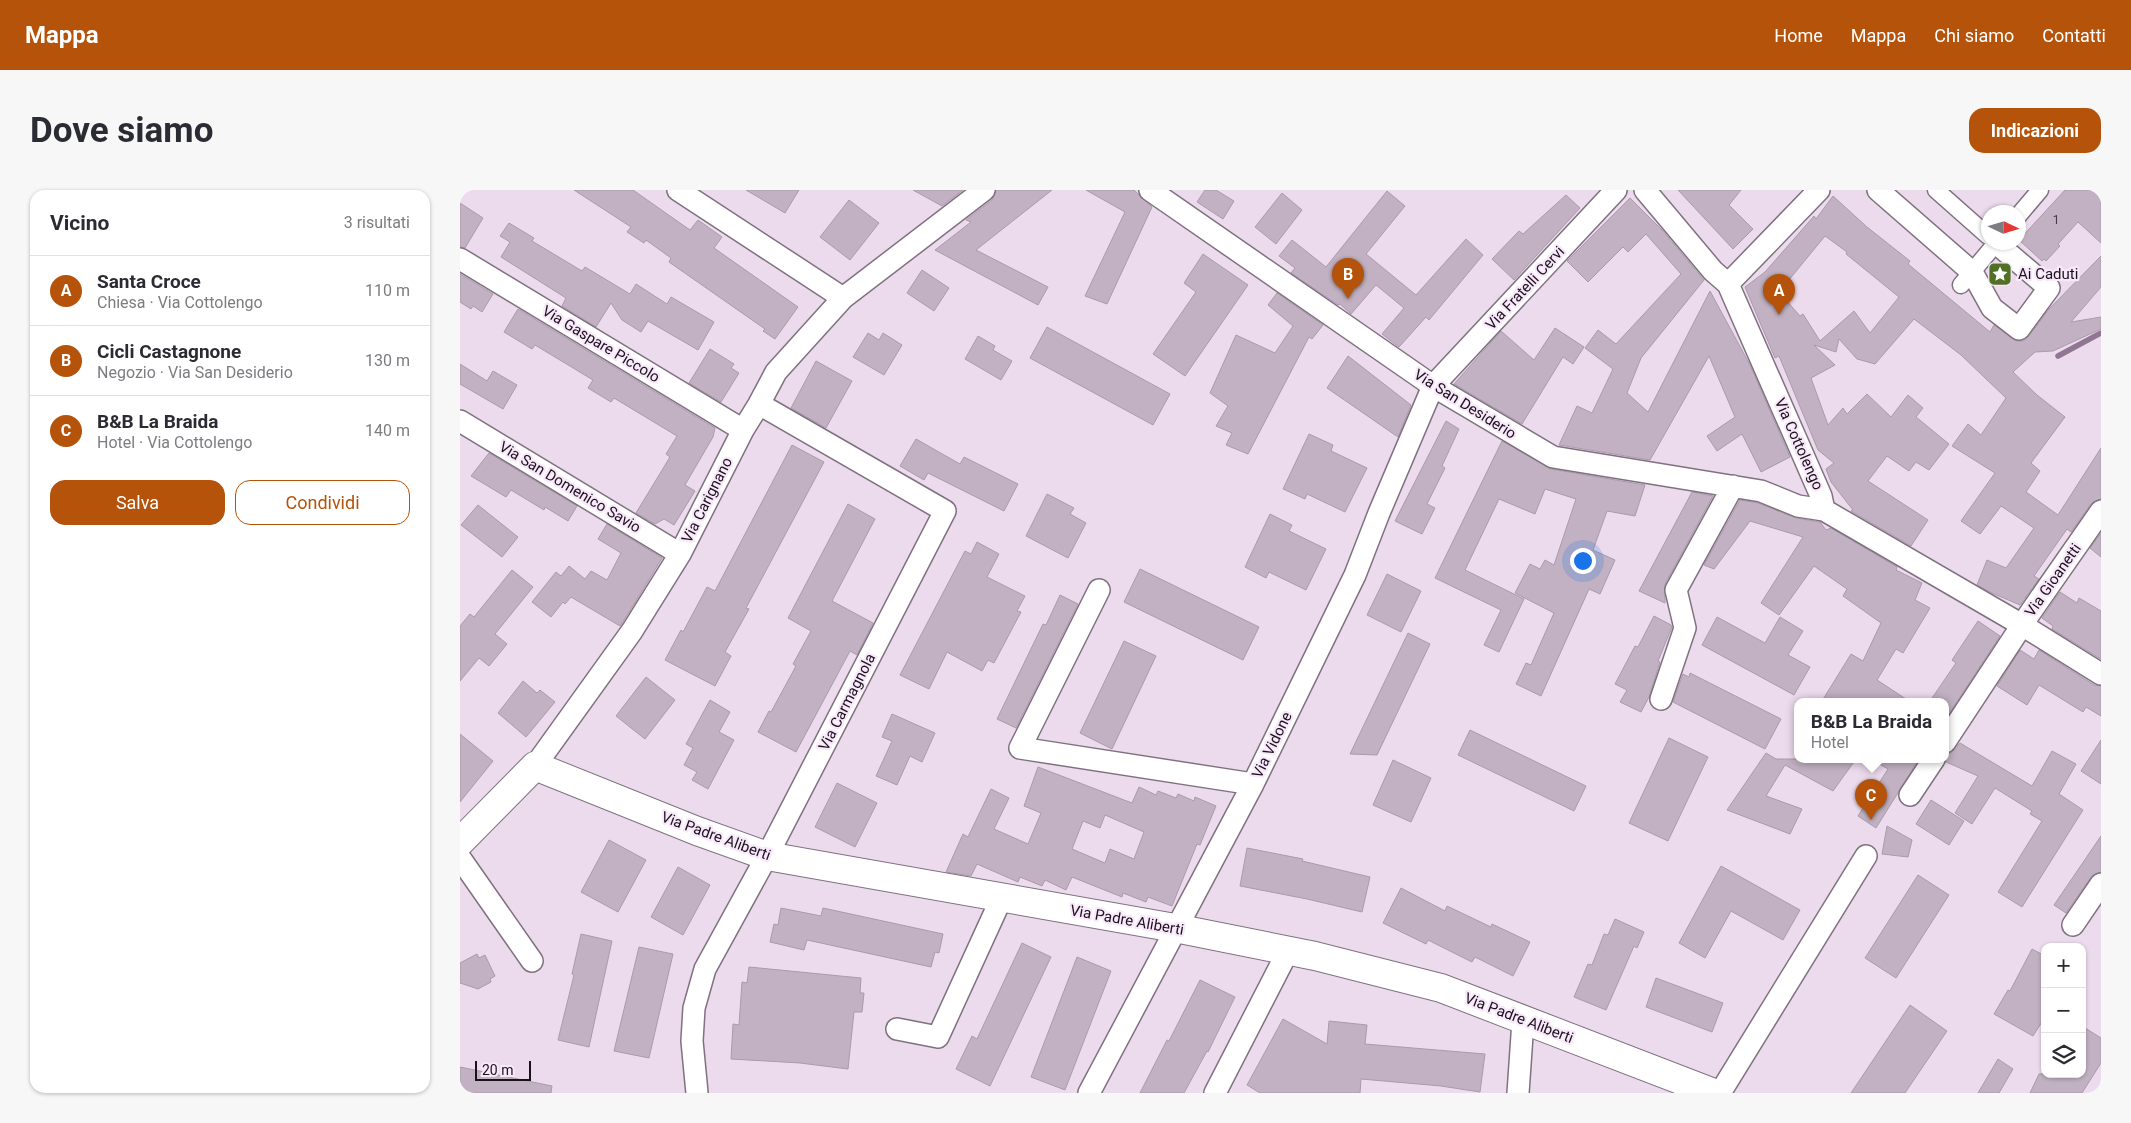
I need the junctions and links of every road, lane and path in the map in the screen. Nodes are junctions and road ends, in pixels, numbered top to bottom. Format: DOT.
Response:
graph roads {
  1 [pos="678,190"];
  2 [pos="984,190"];
  3 [pos="1150,190"];
  4 [pos="1616,190"];
  5 [pos="1645,190"];
  6 [pos="1819,190"];
  7 [pos="1878,190"];
  8 [pos="1936,190"];
  9 [pos="2040,190"];
  10 [pos="2026,207"];
  11 [pos="1981,230"];
  12 [pos="1988,250"];
  13 [pos="2005,250"];
  14 [pos="460,260"];
  15 [pos="1967,279"];
  16 [pos="1728,284"];
  17 [pos="843,298"];
  18 [pos="1434,386"];
  19 [pos="759,404"];
  20 [pos="460,421"];
  21 [pos="743,430"];
  22 [pos="1733,486"];
  23 [pos="1824,510"];
  24 [pos="2101,511"];
  25 [pos="680,554"];
  26 [pos="1099,590"];
  27 [pos="2022,625"];
  28 [pos="2101,674"];
  29 [pos="1661,699"];
  30 [pos="1949,736"];
  31 [pos="1931,763"];
  32 [pos="535,766"];
  33 [pos="1253,784"];
  34 [pos="1910,795"];
  35 [pos="460,842"];
  36 [pos="767,856"];
  37 [pos="1866,856"];
  38 [pos="460,858"];
  39 [pos="2101,884"];
  40 [pos="1002,897"];
  41 [pos="2073,925"];
  42 [pos="1175,928"];
  43 [pos="1288,951"];
  44 [pos="532,961"];
  45 [pos="1524,1021"];
  46 [pos="897,1029"];
  47 [pos="697,1093"];
  48 [pos="1089,1093"];
  49 [pos="1214,1093"];
  50 [pos="1518,1093"];
  51 [pos="1714,1093"];
  52 [pos="1720,1093"];
  1 -- 17 [label="street"];
  2 -- 17 [label="street, Via Carignano"];
  3 -- 18 [label="street, Via San Desiderio"];
  4 -- 18 [label="street, Via Fratelli Cervi"];
  5 -- 16 [label="street, Via Cottolengo"];
  6 -- 16 [label="street"];
  7 -- 15 [label="street"];
  8 -- 11 [label="street"];
  9 -- 10 [label="street"];
  12 -- 15 [label="street"];
  13 -- 15 [label="street"];
  14 -- 21 [label="street, Via Gaspare Piccolo"];
  16 -- 23 [label="street, Via Cottolengo"];
  17 -- 19 [label="street, Via Carignano"];
  18 -- 22 [label="street, Via San Desiderio"];
  18 -- 33 [label="street, Via Vidone"];
  19 -- 21 [label="street, Via Carignano"];
  19 -- 36 [label="street, Via Carmagnola"];
  20 -- 25 [label="street, Via San Domenico Savio"];
  21 -- 25 [label="street, Via Carignano"];
  22 -- 23 [label="street, Via San Desiderio"];
  22 -- 29 [label="street"];
  23 -- 27 [label="street, Via Cottolengo"];
  24 -- 27 [label="street, Via Gioanetti"];
  25 -- 32 [label="street, Via Carignano"];
  26 -- 33 [label="street"];
  27 -- 28 [label="street, Via Cottolengo"];
  27 -- 30 [label="street"];
  31 -- 34 [label="street"];
  32 -- 35 [label="street, Via Carignano"];
  32 -- 36 [label="street, Via Padre Aliberti"];
  33 -- 42 [label="street, Via Vidone"];
  36 -- 40 [label="street, Via Padre Aliberti"];
  36 -- 47 [label="street, Via Carmagnola"];
  37 -- 52 [label="street"];
  38 -- 44 [label="street"];
  39 -- 41 [label="street"];
  40 -- 42 [label="street, Via Padre Aliberti"];
  40 -- 46 [label="street"];
  42 -- 43 [label="street, Via Padre Aliberti"];
  42 -- 48 [label="street, Via Vidone"];
  43 -- 45 [label="street, Via Padre Aliberti"];
  43 -- 49 [label="street"];
  45 -- 50 [label="street"];
  45 -- 51 [label="street, Via Padre Aliberti"];
}
